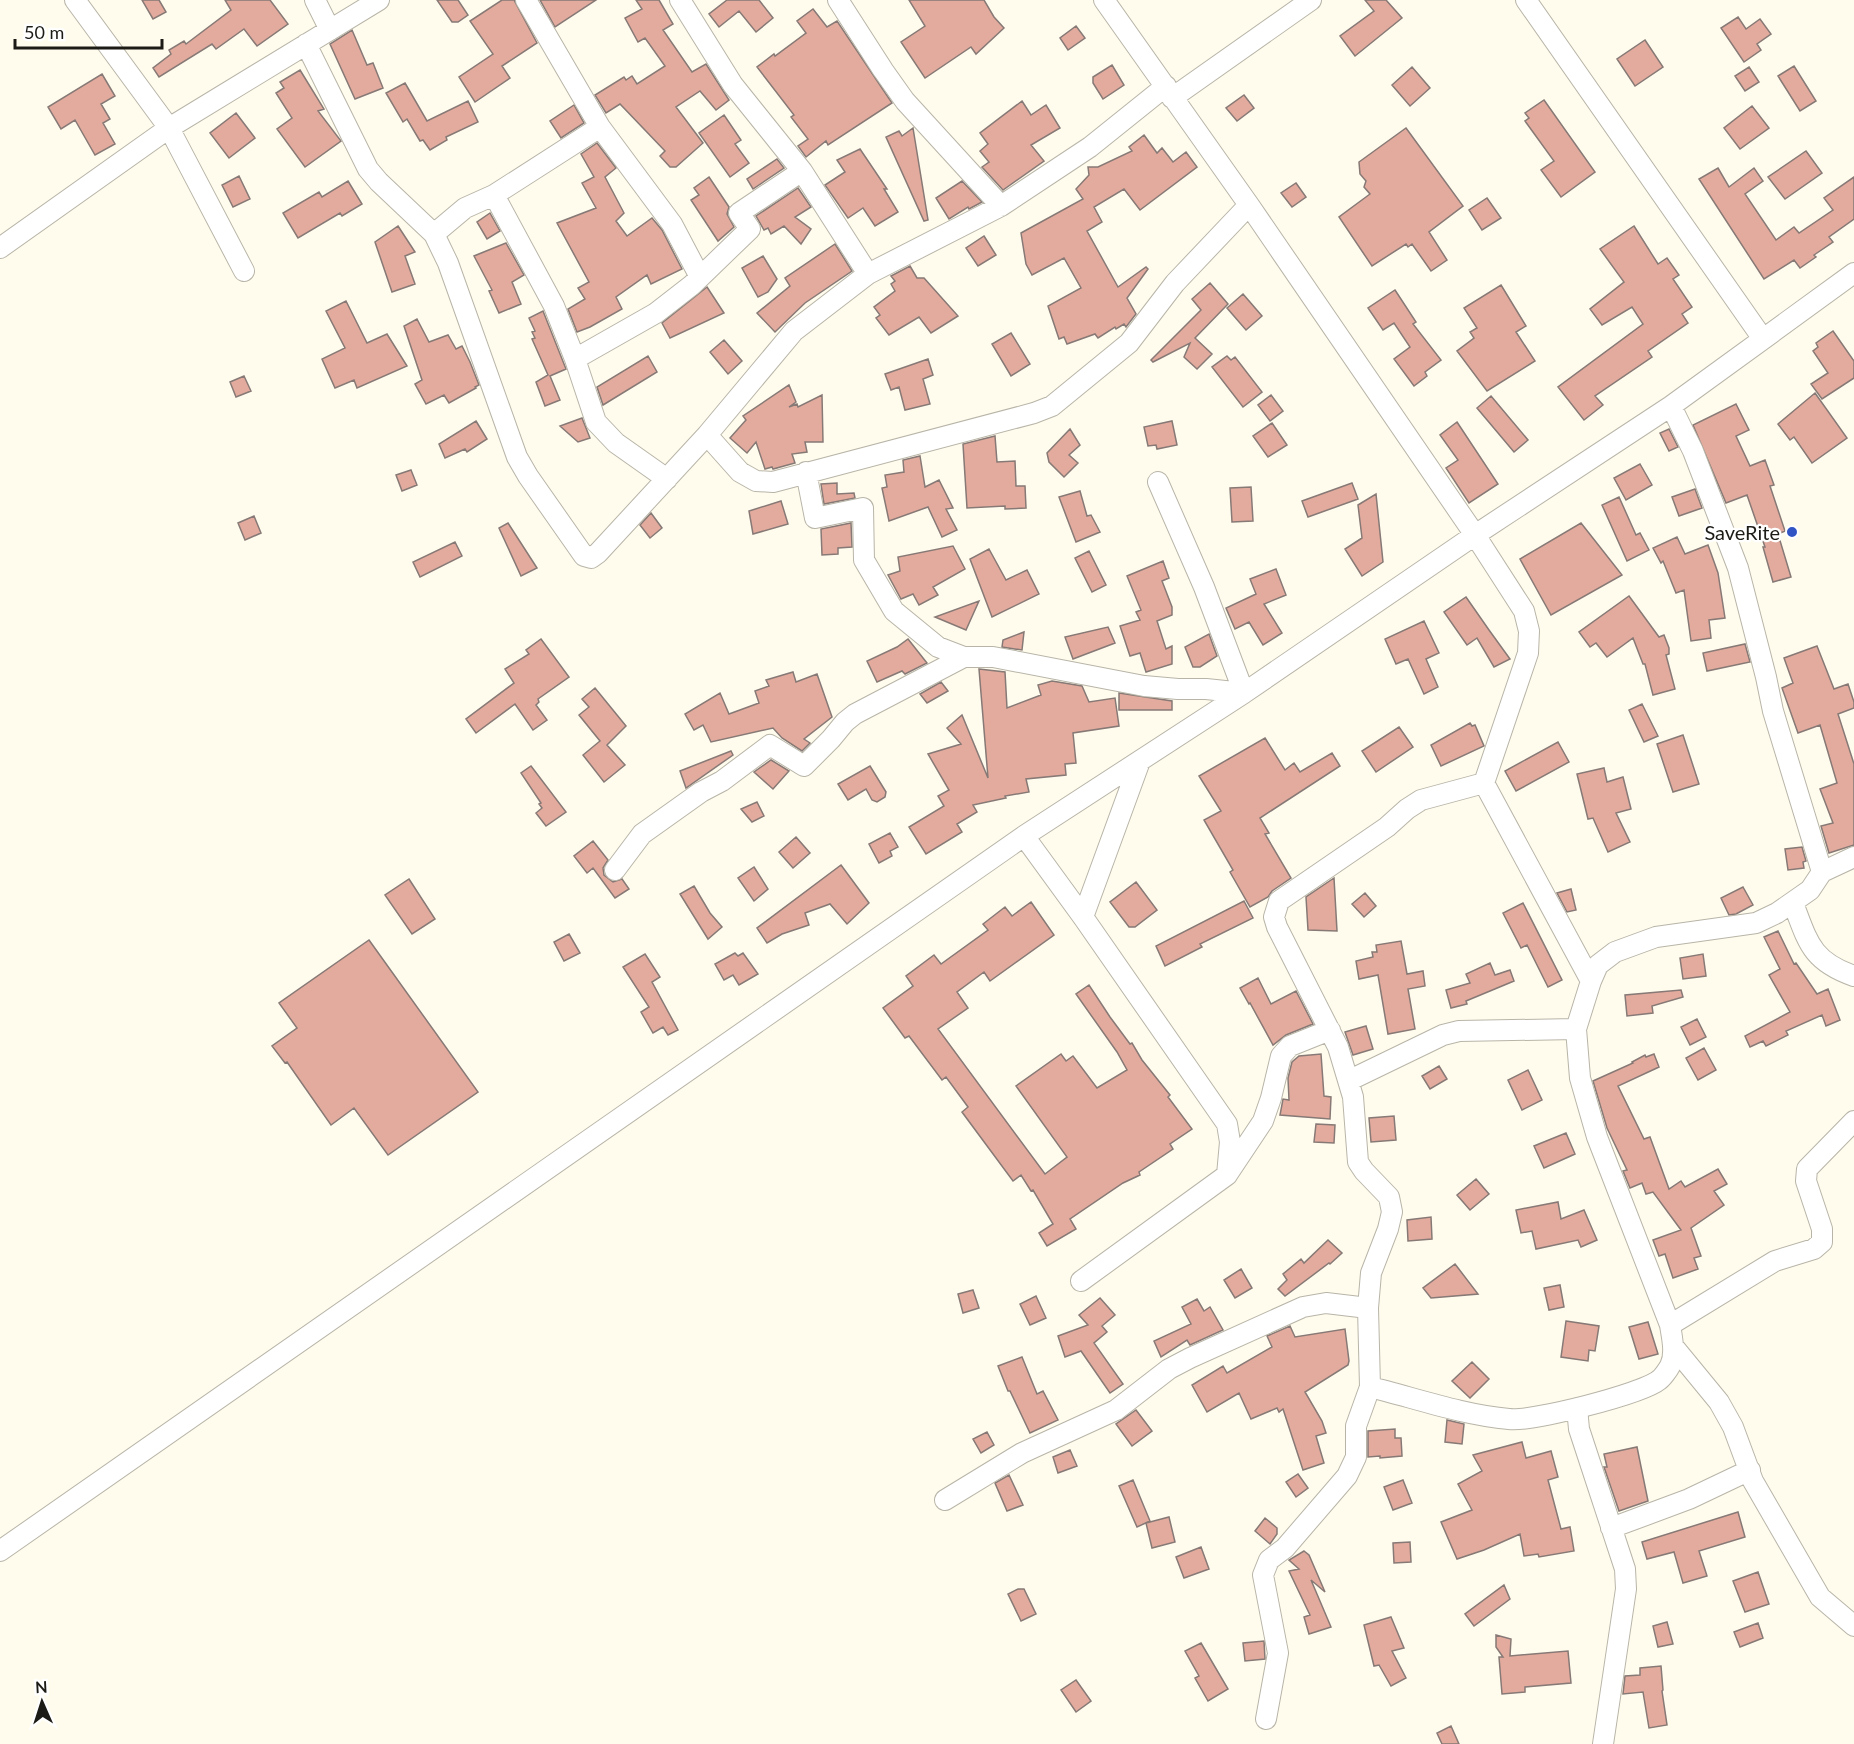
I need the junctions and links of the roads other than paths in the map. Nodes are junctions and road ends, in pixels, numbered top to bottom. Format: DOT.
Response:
graph roads {
  1 [pos="75,0"];
  2 [pos="315,0"];
  3 [pos="378,0"];
  4 [pos="526,0"];
  5 [pos="680,0"];
  6 [pos="838,0"];
  7 [pos="1104,0"];
  8 [pos="1311,0"];
  9 [pos="1526,0"];
  10 [pos="330,30"];
  11 [pos="306,44"];
  12 [pos="1169,92"];
  13 [pos="600,127"];
  14 [pos="169,128"];
  15 [pos="802,171"];
  16 [pos="494,195"];
  17 [pos="1249,205"];
  18 [pos="1001,206"];
  19 [pos="434,234"];
  20 [pos="0,248"];
  21 [pos="244,271"];
  22 [pos="1854,273"];
  23 [pos="868,274"];
  24 [pos="700,277"];
  25 [pos="1763,339"];
  26 [pos="575,358"];
  27 [pos="1671,406"];
  28 [pos="707,435"];
  29 [pos="806,472"];
  30 [pos="667,479"];
  31 [pos="1158,482"];
  32 [pos="1475,535"];
  33 [pos="964,657"];
  34 [pos="1244,693"];
  35 [pos="1140,761"];
  36 [pos="1484,783"];
  37 [pos="1024,836"];
  38 [pos="1854,857"];
  39 [pos="615,870"];
  40 [pos="1822,872"];
  41 [pos="1793,903"];
  42 [pos="1083,917"];
  43 [pos="1854,976"];
  44 [pos="1591,981"];
  45 [pos="1576,1029"];
  46 [pos="1330,1030"];
  47 [pos="1350,1080"];
  48 [pos="1854,1121"];
  49 [pos="1227,1175"];
  50 [pos="1081,1281"];
  51 [pos="1368,1308"];
  52 [pos="1670,1325"];
  53 [pos="1673,1346"];
  54 [pos="1371,1387"];
  55 [pos="1577,1408"];
  56 [pos="1750,1470"];
  57 [pos="945,1500"];
  58 [pos="1611,1528"];
  59 [pos="0,1551"];
  60 [pos="1854,1626"];
  61 [pos="1266,1719"];
  62 [pos="1603,1744"];
  1 -- 14 [label="street"];
  2 -- 10 [label="street"];
  3 -- 10 [label="street"];
  4 -- 13 [label="street"];
  5 -- 15 [label="street"];
  6 -- 18 [label="street"];
  7 -- 12 [label="street"];
  8 -- 12 [label="street"];
  9 -- 25 [label="street"];
  10 -- 11 [label="street"];
  11 -- 14 [label="street"];
  11 -- 19 [label="street"];
  12 -- 17 [label="street"];
  12 -- 18 [label="street"];
  13 -- 16 [label="street"];
  13 -- 24 [label="street"];
  14 -- 20 [label="street"];
  14 -- 21 [label="street"];
  15 -- 23 [label="street"];
  15 -- 24 [label="street"];
  16 -- 19 [label="street"];
  16 -- 26 [label="street"];
  17 -- 29 [label="street"];
  17 -- 32 [label="street"];
  18 -- 23 [label="street"];
  19 -- 30 [label="street"];
  22 -- 25 [label="street"];
  23 -- 28 [label="street"];
  24 -- 26 [label="street"];
  25 -- 27 [label="street"];
  26 -- 30 [label="street"];
  27 -- 32 [label="street"];
  27 -- 40 [label="street"];
  28 -- 29 [label="street"];
  28 -- 30 [label="street"];
  29 -- 33 [label="street"];
  31 -- 34 [label="street"];
  32 -- 34 [label="street"];
  32 -- 36 [label="street"];
  33 -- 34 [label="street"];
  33 -- 39 [label="street"];
  34 -- 35 [label="street"];
  35 -- 37 [label="street"];
  35 -- 42 [label="street"];
  36 -- 44 [label="street"];
  36 -- 46 [label="street"];
  37 -- 42 [label="street"];
  37 -- 59 [label="street"];
  38 -- 40 [label="street"];
  40 -- 41 [label="street"];
  41 -- 43 [label="street"];
  41 -- 44 [label="street"];
  42 -- 49 [label="street"];
  44 -- 45 [label="street"];
  45 -- 47 [label="street"];
  45 -- 52 [label="street"];
  46 -- 47 [label="street"];
  46 -- 49 [label="street"];
  47 -- 51 [label="street"];
  48 -- 52 [label="street"];
  49 -- 50 [label="street"];
  51 -- 54 [label="street"];
  51 -- 57 [label="street"];
  52 -- 53 [label="street"];
  53 -- 55 [label="street"];
  53 -- 56 [label="street"];
  54 -- 55 [label="street"];
  54 -- 61 [label="street"];
  55 -- 58 [label="street"];
  56 -- 58 [label="street"];
  56 -- 60 [label="street"];
  58 -- 62 [label="street"];
}
